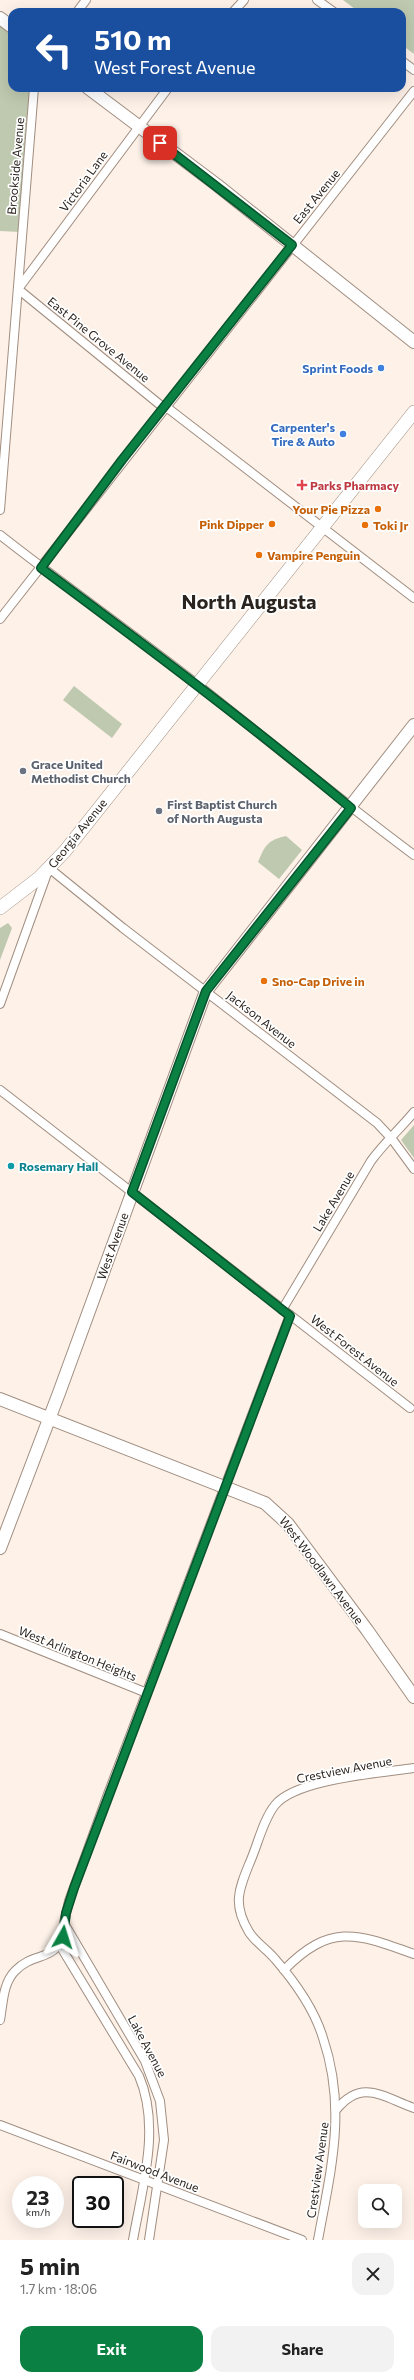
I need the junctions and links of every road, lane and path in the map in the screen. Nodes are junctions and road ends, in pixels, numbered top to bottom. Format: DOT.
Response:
graph roads {
  1 [pos="244,0"];
  2 [pos="317,0"];
  3 [pos="237,8"];
  4 [pos="328,8"];
  5 [pos="414,91"];
  6 [pos="34,92"];
  7 [pos="93,92"];
  8 [pos="165,92"];
  9 [pos="138,126"];
  10 [pos="292,245"];
  11 [pos="18,289"];
  12 [pos="414,342"];
  13 [pos="165,407"];
  14 [pos="414,412"];
  15 [pos="0,510"];
  16 [pos="322,526"];
  17 [pos="0,535"];
  18 [pos="41,568"];
  19 [pos="414,598"];
  20 [pos="0,619"];
  21 [pos="197,684"];
  22 [pos="414,726"];
  23 [pos="351,808"];
  24 [pos="414,855"];
  25 [pos="49,868"];
  26 [pos="0,908"];
  27 [pos="206,991"];
  28 [pos="0,1004"];
  29 [pos="0,1090"];
  30 [pos="414,1112"];
  31 [pos="392,1139"];
  32 [pos="414,1169"];
  33 [pos="132,1192"];
  34 [pos="282,1310"];
  35 [pos="290,1316"];
  36 [pos="0,1398"];
  37 [pos="410,1408"];
  38 [pos="50,1418"];
  39 [pos="226,1486"];
  40 [pos="0,1548"];
  41 [pos="0,1634"];
  42 [pos="147,1693"];
  43 [pos="414,1697"];
  44 [pos="414,1768"];
  45 [pos="64,1923"];
  46 [pos="59,1944"];
  47 [pos="414,1954"];
  48 [pos="284,1970"];
  49 [pos="0,2020"];
  50 [pos="414,2108"];
  51 [pos="336,2110"];
  52 [pos="0,2125"];
  53 [pos="144,2179"];
  54 [pos="159,2185"];
  55 [pos="133,2240"];
  56 [pos="149,2240"];
  57 [pos="302,2240"];
  58 [pos="318,2240"];
  1 -- 3 [label="street"];
  2 -- 4 [label="street"];
  5 -- 10 [label="street, East Avenue"];
  6 -- 11 [label="street, Brookside Avenue"];
  7 -- 9 [label="street"];
  8 -- 9 [label="street, Victoria Lane"];
  9 -- 10 [label="street"];
  9 -- 11 [label="street, Victoria Lane"];
  10 -- 12 [label="street"];
  10 -- 13 [label="street, East Avenue"];
  11 -- 13 [label="street, East Pine Grove Avenue"];
  11 -- 15 [label="street, Brookside Avenue"];
  13 -- 16 [label="street, East Pine Grove Avenue"];
  13 -- 18 [label="street, East Avenue"];
  14 -- 16 [label="main road, Georgia Avenue"];
  16 -- 19 [label="street, East Pine Grove Avenue"];
  16 -- 21 [label="main road, Georgia Avenue"];
  17 -- 18 [label="street"];
  18 -- 20 [label="street, East Avenue"];
  18 -- 21 [label="street"];
  21 -- 23 [label="street"];
  21 -- 25 [label="main road, Georgia Avenue"];
  22 -- 23 [label="street, West Avenue"];
  23 -- 24 [label="street"];
  23 -- 27 [label="street, West Avenue"];
  25 -- 26 [label="main road, Georgia Avenue"];
  25 -- 27 [label="street, Jackson Avenue"];
  25 -- 28 [label="street"];
  27 -- 31 [label="street, Jackson Avenue"];
  27 -- 33 [label="street, West Avenue"];
  29 -- 33 [label="street, West Forest Avenue"];
  30 -- 31 [label="street, Lake Avenue"];
  31 -- 32 [label="street, Jackson Avenue"];
  31 -- 34 [label="street, Lake Avenue"];
  33 -- 34 [label="street, West Forest Avenue"];
  33 -- 38 [label="street, West Avenue"];
  34 -- 35 [label="street, West Forest Avenue"];
  35 -- 37 [label="street, West Forest Avenue"];
  35 -- 39 [label="street"];
  36 -- 38 [label="street, West Woodlawn Avenue"];
  38 -- 39 [label="street, West Woodlawn Avenue"];
  38 -- 40 [label="street, West Avenue"];
  39 -- 42 [label="street"];
  39 -- 43 [label="street, West Woodlawn Avenue"];
  41 -- 42 [label="street, West Arlington Heights"];
  42 -- 45 [label="street"];
  44 -- 48 [label="street, Crestview Avenue"];
  45 -- 46 [label="street"];
  45 -- 54 [label="street, Lake Avenue"];
  46 -- 49 [label="street"];
  46 -- 53 [label="street, Lake Avenue"];
  47 -- 48 [label="street"];
  48 -- 51 [label="street, Crestview Avenue"];
  50 -- 51 [label="street"];
  51 -- 58 [label="street, Crestview Avenue"];
  52 -- 53 [label="street, Fairwood Avenue"];
  53 -- 54 [label="street, Fairwood Avenue"];
  53 -- 55 [label="street, Lake Avenue"];
  54 -- 56 [label="street, Lake Avenue"];
  54 -- 57 [label="street, Fairwood Avenue"];
}
